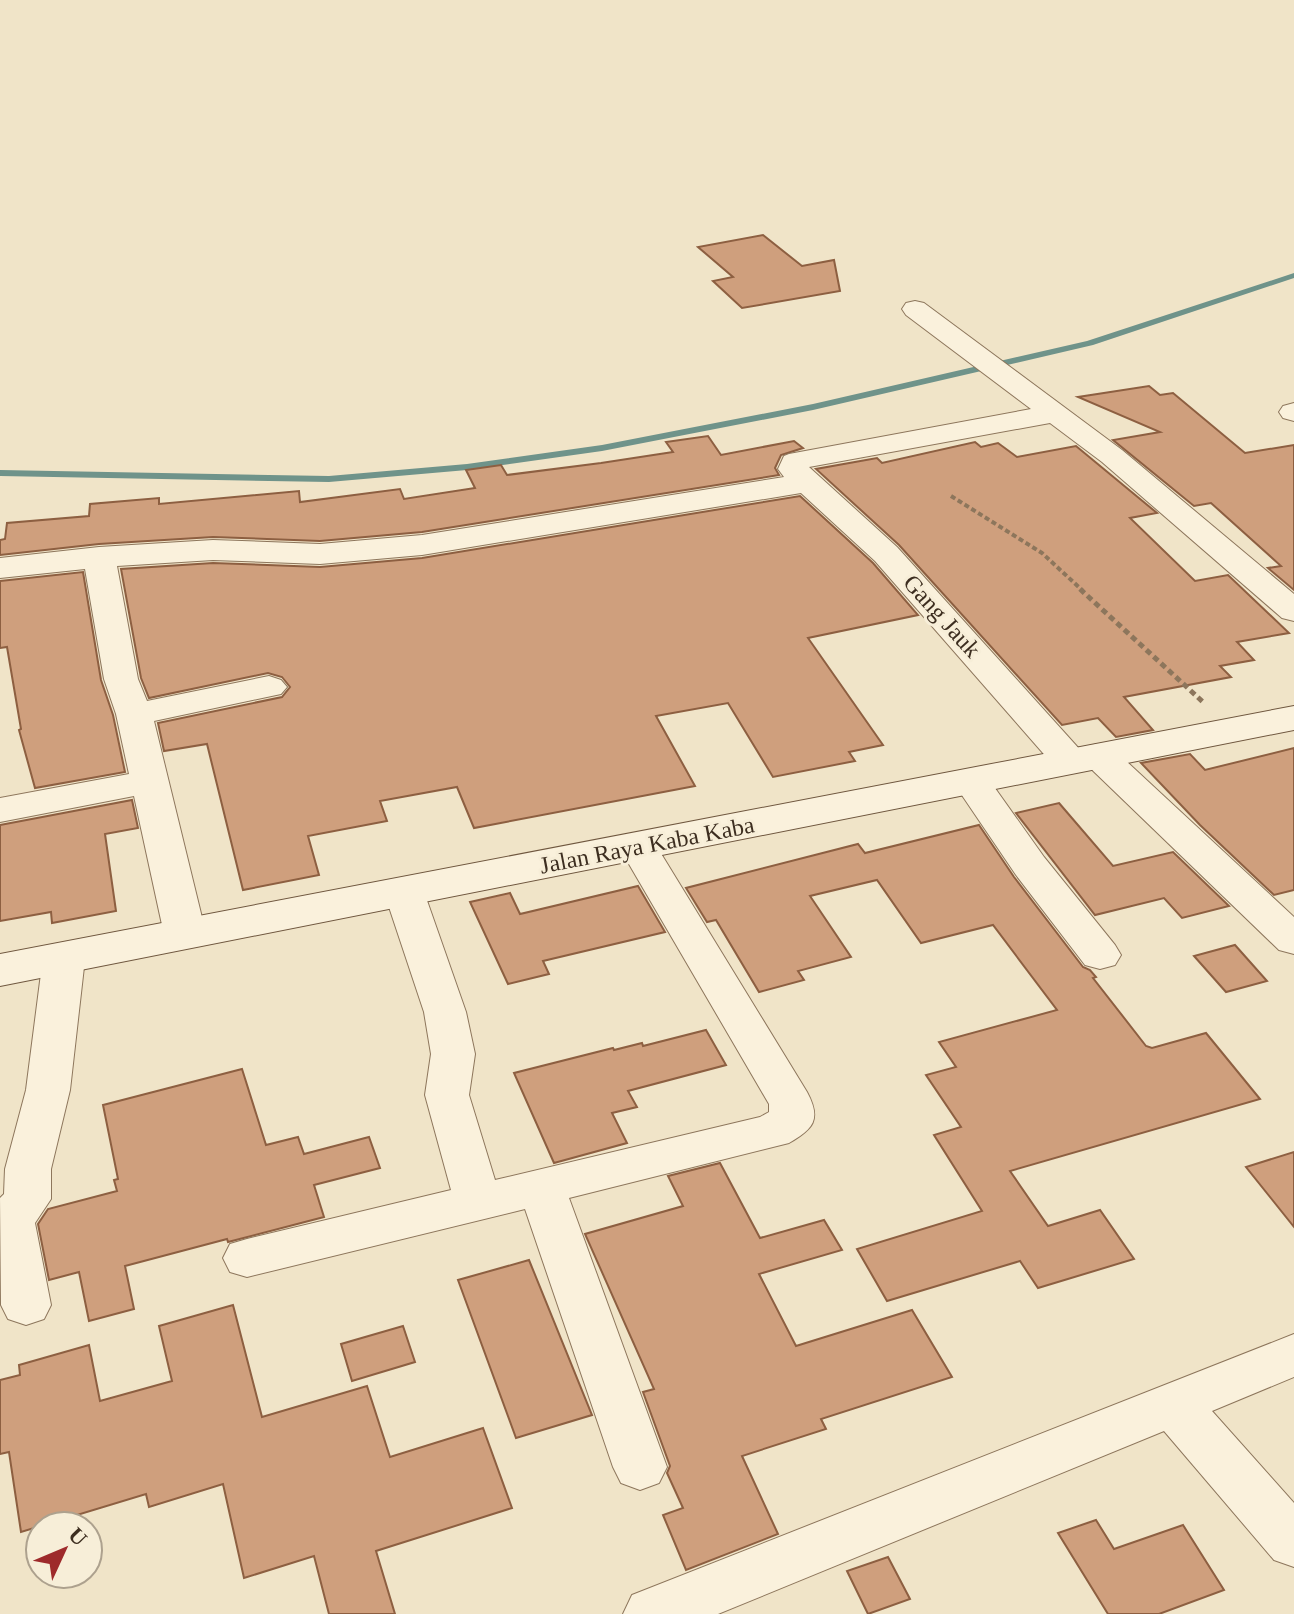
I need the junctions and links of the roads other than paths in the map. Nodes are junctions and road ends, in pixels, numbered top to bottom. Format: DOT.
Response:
graph roads {
  1 [pos="915,309"];
  2 [pos="1044,408"];
  3 [pos="804,483"];
  4 [pos="99,557"];
  5 [pos="0,568"];
  6 [pos="1294,611"];
  7 [pos="269,687"];
  8 [pos="134,714"];
  9 [pos="1294,718"];
  10 [pos="1083,758"];
  11 [pos="149,782"];
  12 [pos="972,782"];
  13 [pos="0,810"];
  14 [pos="638,847"];
  15 [pos="404,892"];
  16 [pos="185,934"];
  17 [pos="1294,940"];
  18 [pos="1100,955"];
  19 [pos="64,958"];
  20 [pos="0,970"];
  21 [pos="541,1186"];
  22 [pos="478,1202"];
  23 [pos="247,1258"];
  24 [pos="26,1305"];
  25 [pos="1294,1355"];
  26 [pos="1173,1404"];
  27 [pos="640,1467"];
  28 [pos="1294,1542"];
  29 [pos="652,1614"];
  1 -- 2 [label="street"];
  2 -- 3 [label="street"];
  2 -- 6 [label="street"];
  3 -- 4 [label="street"];
  3 -- 10 [label="street, Gang Jauk"];
  4 -- 5 [label="street"];
  4 -- 8 [label="street"];
  7 -- 8 [label="street"];
  8 -- 11 [label="street"];
  9 -- 10 [label="street, Jalan Raya Kaba Kaba"];
  10 -- 12 [label="street, Jalan Raya Kaba Kaba"];
  10 -- 17 [label="street, Gang Jauk"];
  11 -- 13 [label="street"];
  11 -- 16 [label="street"];
  12 -- 14 [label="street, Jalan Raya Kaba Kaba"];
  12 -- 18 [label="street"];
  14 -- 15 [label="street, Jalan Raya Kaba Kaba"];
  14 -- 21 [label="street"];
  15 -- 16 [label="street, Jalan Raya Kaba Kaba"];
  15 -- 22 [label="street"];
  16 -- 19 [label="street, Jalan Raya Kaba Kaba"];
  19 -- 20 [label="street, Jalan Raya Kaba Kaba"];
  19 -- 24 [label="street"];
  21 -- 22 [label="street"];
  21 -- 27 [label="street"];
  22 -- 23 [label="street"];
  25 -- 26 [label="street"];
  26 -- 28 [label="street"];
  26 -- 29 [label="street"];
}
